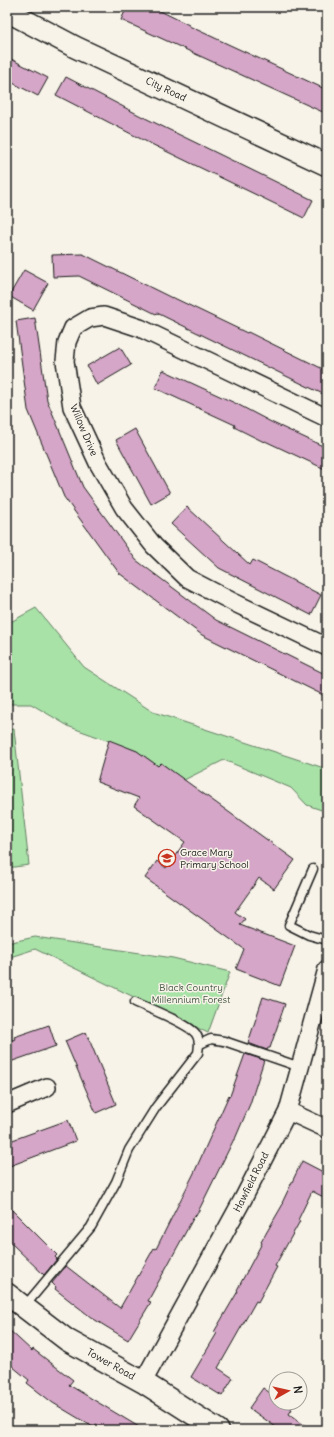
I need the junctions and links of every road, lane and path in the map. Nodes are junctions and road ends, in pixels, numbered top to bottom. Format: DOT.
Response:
graph roads {
  1 [pos="7,12"];
  2 [pos="327,165"];
  3 [pos="327,418"];
  4 [pos="327,647"];
  5 [pos="313,869"];
  6 [pos="327,940"];
  7 [pos="327,969"];
  8 [pos="135,1002"];
  9 [pos="200,1044"];
  10 [pos="300,1067"];
  11 [pos="47,1087"];
  12 [pos="7,1104"];
  13 [pos="288,1111"];
  14 [pos="327,1129"];
  15 [pos="7,1294"];
  16 [pos="24,1308"];
  17 [pos="143,1382"];
  18 [pos="218,1430"];
  1 -- 2 [label="street, City Road"];
  3 -- 4 [label="street, Willow Drive"];
  5 -- 6 [label="lane"];
  7 -- 10 [label="street, Hawfield Road"];
  8 -- 9 [label="lane"];
  9 -- 10 [label="lane"];
  9 -- 16 [label="lane"];
  10 -- 13 [label="street, Hawfield Road"];
  11 -- 12 [label="street"];
  13 -- 14 [label="street"];
  13 -- 17 [label="street, Hawfield Road"];
  15 -- 16 [label="street, Tower Road"];
  16 -- 17 [label="street, Tower Road"];
  17 -- 18 [label="street, Tower Road"];
}
